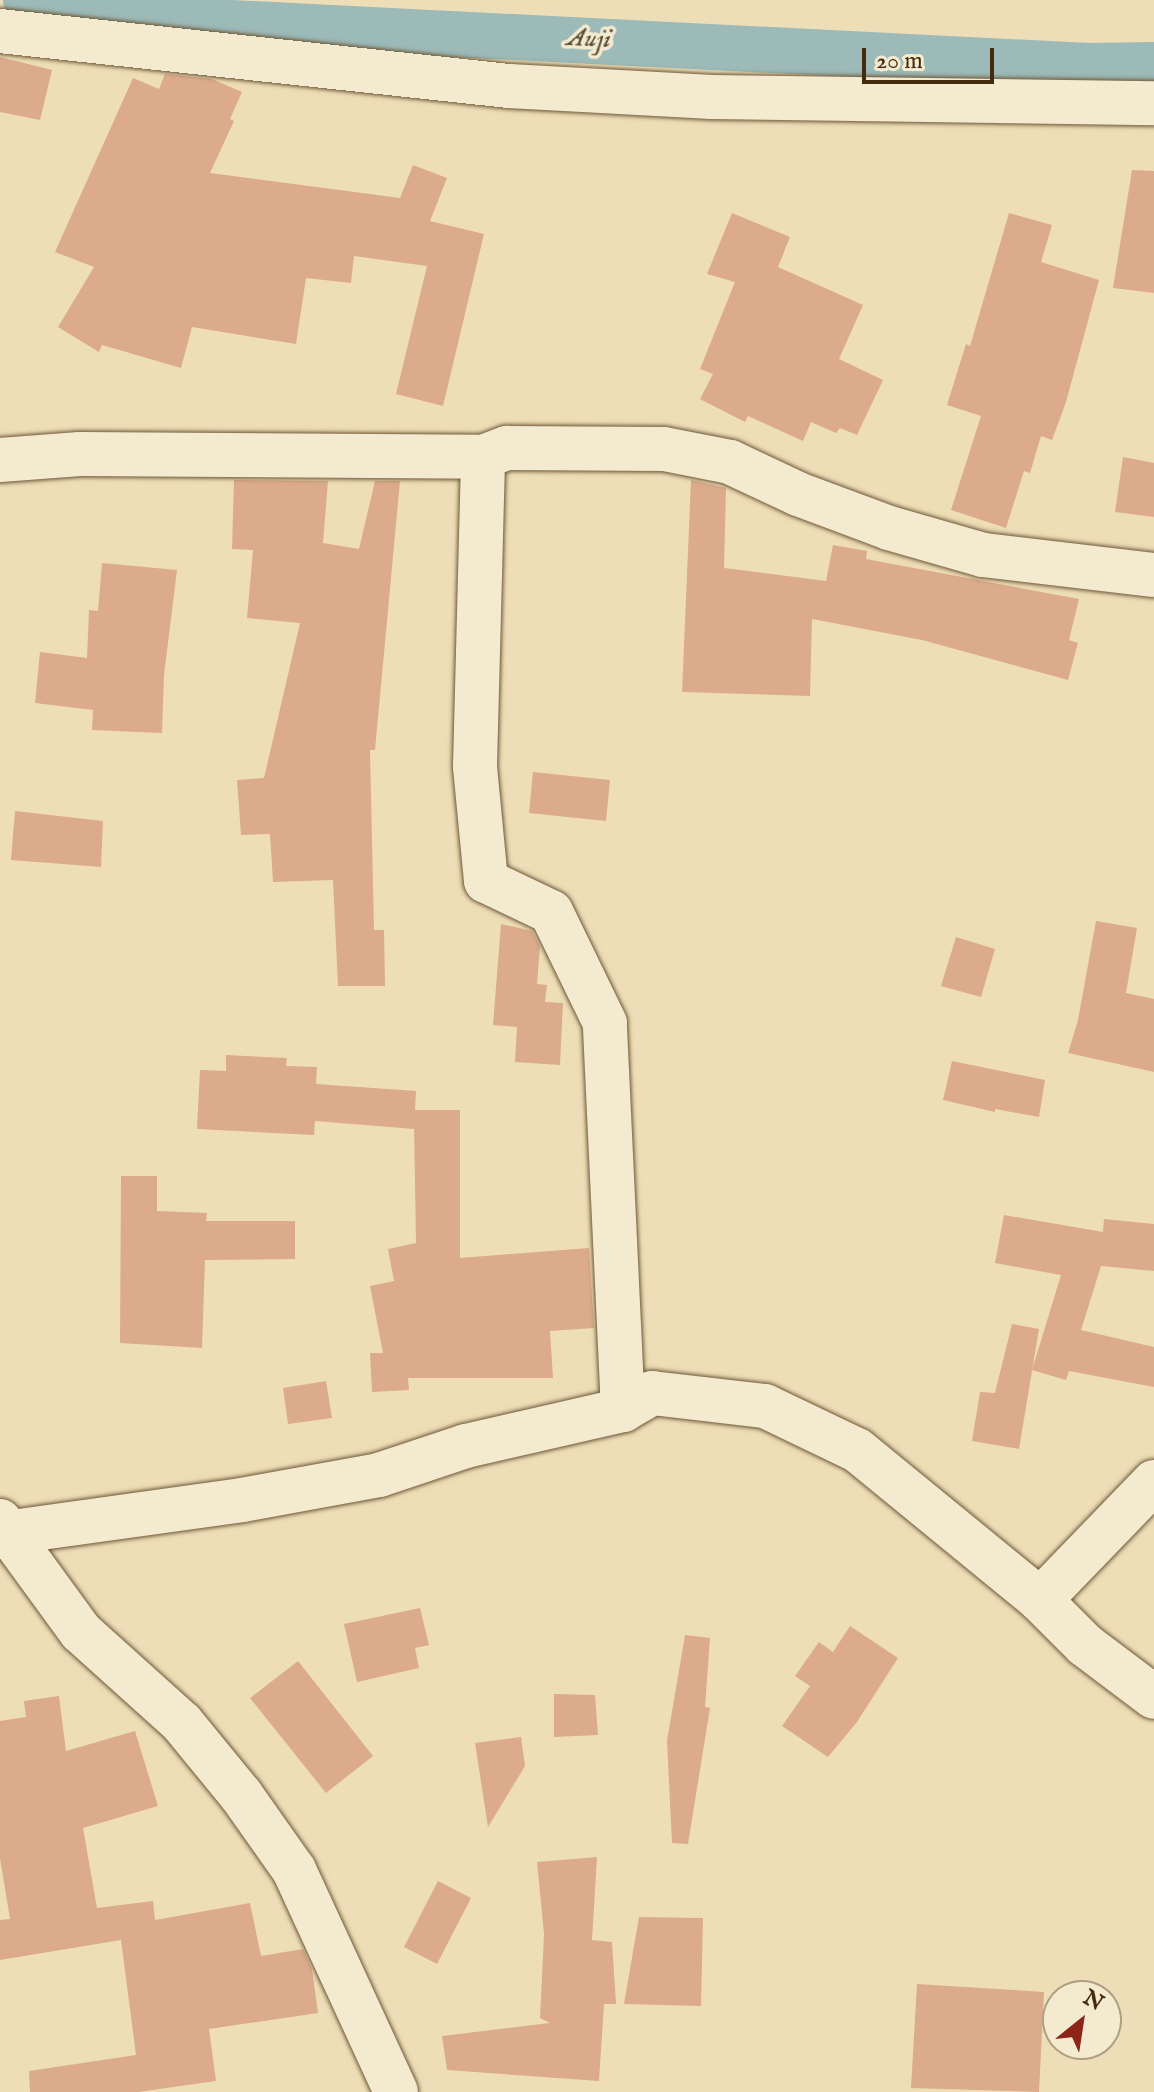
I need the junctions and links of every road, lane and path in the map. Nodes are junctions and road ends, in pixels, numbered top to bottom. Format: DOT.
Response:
graph roads {
  1 [pos="0,31"];
  2 [pos="1154,103"];
  3 [pos="483,457"];
  4 [pos="0,460"];
  5 [pos="1154,575"];
  6 [pos="623,1410"];
  7 [pos="1154,1482"];
  8 [pos="2,1530"];
  9 [pos="1040,1600"];
  10 [pos="1085,1645"];
  11 [pos="1154,1678"];
  12 [pos="1154,1697"];
  13 [pos="396,2092"];
  1 -- 2 [label="street"];
  3 -- 4 [label="street"];
  3 -- 5 [label="street"];
  3 -- 6 [label="street"];
  6 -- 8 [label="street"];
  6 -- 9 [label="street"];
  7 -- 9 [label="street"];
  8 -- 13 [label="street"];
  9 -- 10 [label="street"];
  10 -- 11 [label="street"];
  10 -- 12 [label="street"];
}
